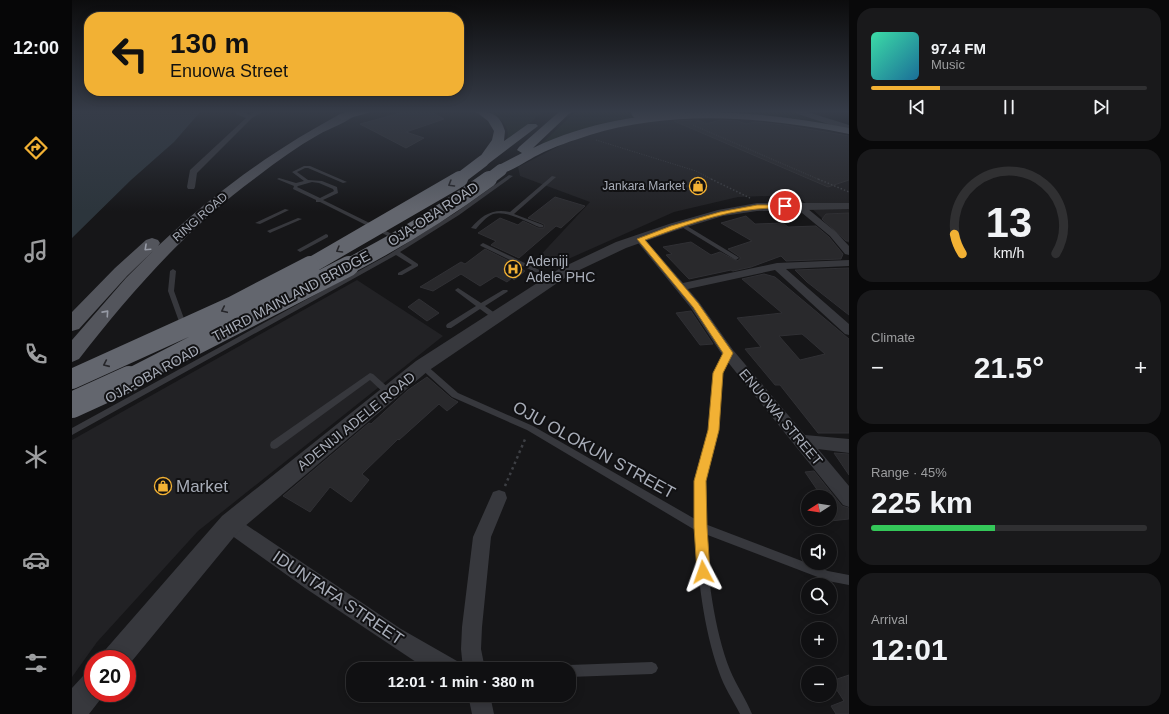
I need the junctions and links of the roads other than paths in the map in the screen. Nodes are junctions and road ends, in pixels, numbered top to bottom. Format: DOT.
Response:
graph roads {
  1 [pos="222,144"];
  2 [pos="279,144"];
  3 [pos="295,144"];
  4 [pos="494,144"];
  5 [pos="507,144"];
  6 [pos="533,144"];
  7 [pos="553,144"];
  8 [pos="483,161"];
  9 [pos="505,171"];
  10 [pos="554,177"];
  11 [pos="279,179"];
  12 [pos="306,180"];
  13 [pos="345,182"];
  14 [pos="296,185"];
  15 [pos="191,187"];
  16 [pos="318,200"];
  17 [pos="799,206"];
  18 [pos="849,206"];
  19 [pos="287,210"];
  20 [pos="511,214"];
  21 [pos="300,219"];
  22 [pos="258,223"];
  23 [pos="682,224"];
  24 [pos="541,226"];
  25 [pos="474,228"];
  26 [pos="270,231"];
  27 [pos="326,236"];
  28 [pos="640,239"];
  29 [pos="409,244"];
  30 [pos="483,245"];
  31 [pos="300,250"];
  32 [pos="396,252"];
  33 [pos="849,252"];
  34 [pos="736,258"];
  35 [pos="849,263"];
  36 [pos="777,266"];
  37 [pos="173,271"];
  38 [pos="400,274"];
  39 [pos="554,279"];
  40 [pos="681,287"];
  41 [pos="458,290"];
  42 [pos="505,291"];
  43 [pos="481,306"];
  44 [pos="497,318"];
  45 [pos="72,324"];
  46 [pos="449,326"];
  47 [pos="849,332"];
  48 [pos="187,334"];
  49 [pos="190,341"];
  50 [pos="728,353"];
  51 [pos="72,354"];
  52 [pos="198,362"];
  53 [pos="422,366"];
  54 [pos="72,379"];
  55 [pos="389,393"];
  56 [pos="72,405"];
  57 [pos="72,432"];
  58 [pos="801,441"];
  59 [pos="274,446"];
  60 [pos="849,446"];
  61 [pos="499,498"];
  62 [pos="849,499"];
  63 [pos="230,524"];
  64 [pos="700,527"];
  65 [pos="849,580"];
  66 [pos="124,650"];
  67 [pos="434,662"];
  68 [pos="473,662"];
  69 [pos="652,668"];
  70 [pos="576,671"];
  71 [pos="84,697"];
  72 [pos="481,702"];
  73 [pos="72,711"];
  74 [pos="484,714"];
  75 [pos="746,714"];
  1 -- 15 [label="street"];
  2 -- 45 [label="main road, RING ROAD, one-way"];
  51 -- 3 [label="main road, RING ROAD, one-way"];
  4 -- 8 [label="highway"];
  5 -- 8 [label="highway"];
  6 -- 9 [label="highway"];
  7 -- 9 [label="highway"];
  8 -- 54 [label="highway, THIRD MAINLAND BRIDGE, one-way, bridge"];
  9 -- 29 [label="lane, OJA-OBA ROAD"];
  9 -- 56 [label="highway, THIRD MAINLAND BRIDGE, bridge"];
  10 -- 20 [label="lane"];
  11 -- 14 [label="lane"];
  12 -- 13 [label="lane"];
  12 -- 14 [label="lane"];
  12 -- 16 [label="lane"];
  14 -- 16 [label="lane"];
  16 -- 29 [label="lane"];
  17 -- 18 [label="street, ADENIJI ADELE ROAD"];
  17 -- 23 [label="street, ADENIJI ADELE ROAD"];
  17 -- 33 [label="street"];
  19 -- 22 [label="lane"];
  20 -- 24 [label="lane"];
  20 -- 25 [label="lane"];
  21 -- 26 [label="lane"];
  23 -- 28 [label="street, ADENIJI ADELE ROAD"];
  23 -- 34 [label="lane"];
  27 -- 31 [label="lane"];
  28 -- 39 [label="street, ADENIJI ADELE ROAD"];
  28 -- 40 [label="street, ENUOWA STREET"];
  29 -- 32 [label="lane, OJA-OBA ROAD"];
  30 -- 39 [label="lane"];
  32 -- 38 [label="lane"];
  32 -- 52 [label="lane, OJA-OBA ROAD"];
  35 -- 36 [label="street"];
  36 -- 40 [label="street"];
  36 -- 47 [label="street"];
  37 -- 48 [label="lane"];
  39 -- 44 [label="street, ADENIJI ADELE ROAD"];
  40 -- 50 [label="street, ENUOWA STREET"];
  41 -- 43 [label="lane"];
  42 -- 43 [label="lane"];
  43 -- 44 [label="lane"];
  43 -- 46 [label="lane"];
  44 -- 53 [label="street, ADENIJI ADELE ROAD"];
  49 -- 52 [label="lane"];
  50 -- 58 [label="street, ENUOWA STREET"];
  50 -- 64 [label="lane"];
  52 -- 57 [label="lane, OJA-OBA ROAD"];
  53 -- 55 [label="street, ADENIJI ADELE ROAD"];
  53 -- 64 [label="lane, OJU OLOKUN STREET"];
  55 -- 59 [label="lane"];
  55 -- 63 [label="street, ADENIJI ADELE ROAD"];
  58 -- 60 [label="street"];
  58 -- 62 [label="street, ENUOWA STREET"];
  61 -- 68 [label="street"];
  63 -- 66 [label="street, ADENIJI ADELE ROAD"];
  63 -- 67 [label="street, IDUNTAFA STREET"];
  64 -- 65 [label="lane, OJU OLOKUN STREET"];
  64 -- 75 [label="lane"];
  69 -- 70 [label="lane"];
  71 -- 73 [label="street"];
  72 -- 74 [label="street"];
}
